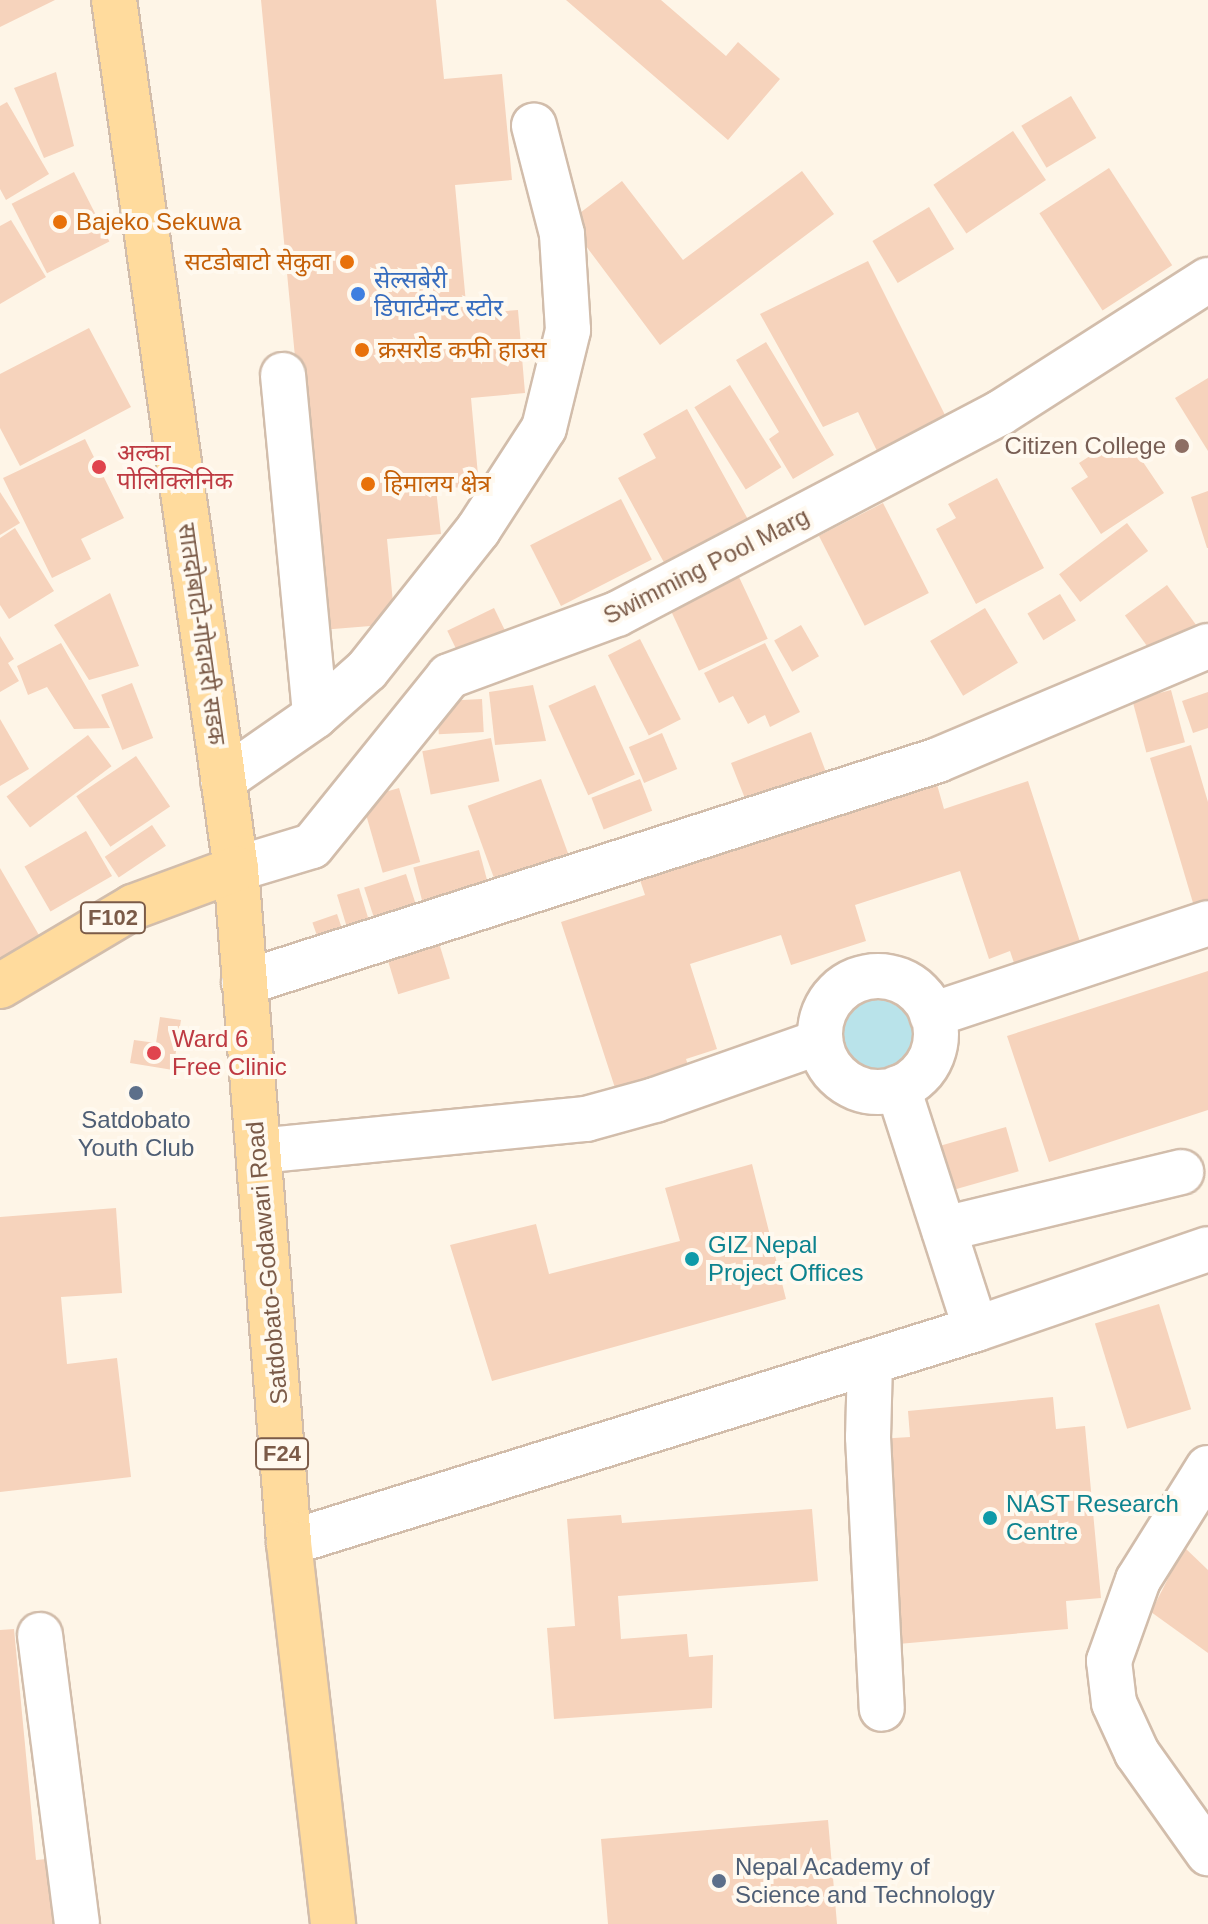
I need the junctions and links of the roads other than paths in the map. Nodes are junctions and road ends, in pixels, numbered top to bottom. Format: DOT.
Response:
graph roads {
  1 [pos="114,0"];
  2 [pos="534,126"];
  3 [pos="1208,280"];
  4 [pos="283,375"];
  5 [pos="1208,646"];
  6 [pos="315,716"];
  7 [pos="223,780"];
  8 [pos="236,869"];
  9 [pos="1208,923"];
  10 [pos="244,983"];
  11 [pos="0,986"];
  12 [pos="932,1015"];
  13 [pos="820,1042"];
  14 [pos="898,1088"];
  15 [pos="258,1151"];
  16 [pos="1181,1172"];
  17 [pos="944,1229"];
  18 [pos="1208,1249"];
  19 [pos="976,1329"];
  20 [pos="870,1362"];
  21 [pos="1208,1468"];
  22 [pos="289,1543"];
  23 [pos="40,1635"];
  24 [pos="882,1709"];
  25 [pos="1208,1853"];
  26 [pos="77,1924"];
  27 [pos="333,1924"];
  1 -- 7 [label="main road, सातदोबाटो-गोदावरी सडक / F24"];
  2 -- 6 [label="street"];
  3 -- 8 [label="street, Swimming Pool Marg"];
  4 -- 6 [label="street"];
  5 -- 10 [label="street"];
  6 -- 7 [label="street"];
  7 -- 8 [label="main road, सातदोबाटो-गोदावरी सडक / F24"];
  8 -- 10 [label="main road, सातदोबाटो-गोदावरी सडक / F24"];
  8 -- 11 [label="main road, F102"];
  9 -- 12 [label="street"];
  10 -- 15 [label="main road, Satdobato-Godawari Road / F24"];
  12 -- 13 [label="street"];
  12 -- 14 [label="street"];
  13 -- 14 [label="street"];
  13 -- 15 [label="street"];
  14 -- 17 [label="street"];
  15 -- 22 [label="main road, Satdobato-Godawari Road / F24"];
  16 -- 17 [label="street"];
  17 -- 19 [label="street"];
  18 -- 19 [label="street"];
  19 -- 20 [label="street"];
  20 -- 22 [label="street"];
  20 -- 24 [label="street"];
  21 -- 25 [label="street"];
  22 -- 27 [label="main road, Satdobato-Godawari Road / F24"];
  23 -- 26 [label="street"];
}
